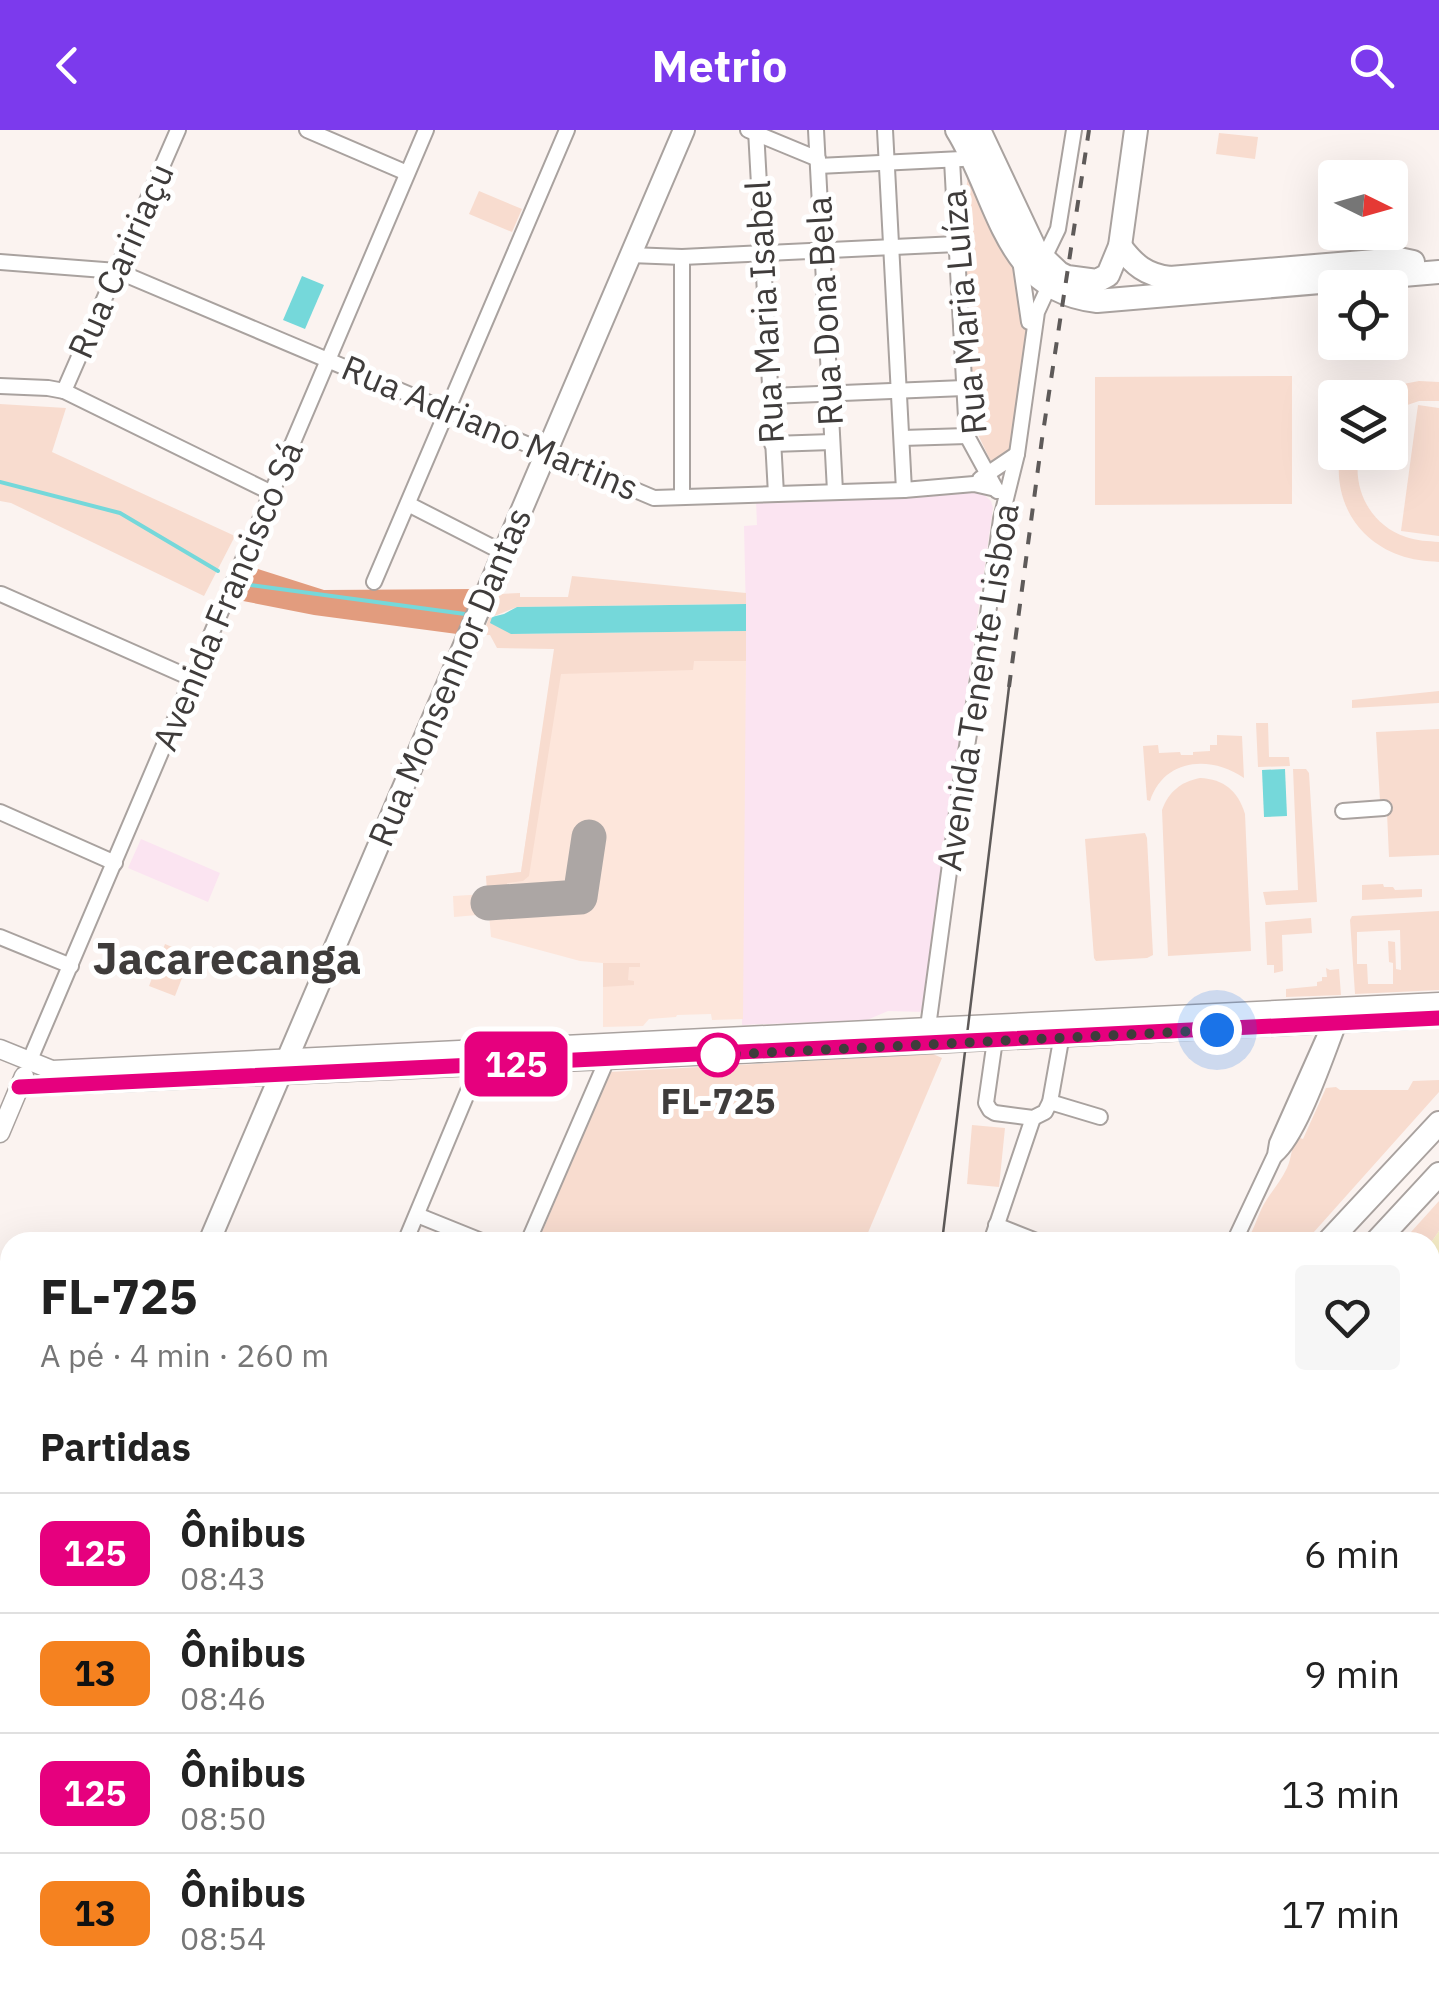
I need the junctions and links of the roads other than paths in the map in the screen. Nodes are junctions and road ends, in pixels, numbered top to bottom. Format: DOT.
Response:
graph roads {
  1 [pos="178,130"];
  2 [pos="308,130"];
  3 [pos="426,130"];
  4 [pos="567,130"];
  5 [pos="684,130"];
  6 [pos="816,130"];
  7 [pos="885,130"];
  8 [pos="957,130"];
  9 [pos="979,130"];
  10 [pos="1074,130"];
  11 [pos="1136,130"];
  12 [pos="753,131"];
  13 [pos="962,159"];
  14 [pos="818,162"];
  15 [pos="887,163"];
  16 [pos="408,173"];
  17 [pos="957,244"];
  18 [pos="1120,246"];
  19 [pos="893,247"];
  20 [pos="822,252"];
  21 [pos="764,254"];
  22 [pos="630,255"];
  23 [pos="682,257"];
  24 [pos="1032,260"];
  25 [pos="0,262"];
  26 [pos="117,270"];
  27 [pos="1433,272"];
  28 [pos="1050,286"];
  29 [pos="1031,348"];
  30 [pos="328,359"];
  31 [pos="0,386"];
  32 [pos="964,388"];
  33 [pos="900,390"];
  34 [pos="64,391"];
  35 [pos="829,394"];
  36 [pos="770,396"];
  37 [pos="448,410"];
  38 [pos="967,436"];
  39 [pos="902,438"];
  40 [pos="832,442"];
  41 [pos="772,444"];
  42 [pos="546,452"];
  43 [pos="1016,454"];
  44 [pos="986,474"];
  45 [pos="974,484"];
  46 [pos="996,489"];
  47 [pos="904,490"];
  48 [pos="835,491"];
  49 [pos="272,493"];
  50 [pos="776,494"];
  51 [pos="682,497"];
  52 [pos="408,504"];
  53 [pos="1002,519"];
  54 [pos="502,552"];
  55 [pos="374,582"];
  56 [pos="1,594"];
  57 [pos="193,679"];
  58 [pos="1384,808"];
  59 [pos="1342,811"];
  60 [pos="0,812"];
  61 [pos="115,863"];
  62 [pos="0,938"];
  63 [pos="71,966"];
  64 [pos="1439,1002"];
  65 [pos="1334,1015"];
  66 [pos="1439,1018"];
  67 [pos="928,1027"];
  68 [pos="1063,1028"];
  69 [pos="995,1040"];
  70 [pos="0,1049"];
  71 [pos="611,1051"];
  72 [pos="479,1057"];
  73 [pos="30,1062"];
  74 [pos="285,1067"];
  75 [pos="19,1087"];
  76 [pos="1050,1102"];
  77 [pos="1100,1116"];
  78 [pos="1033,1118"];
  79 [pos="1439,1123"];
  80 [pos="0,1133"];
  81 [pos="1439,1174"];
  82 [pos="416,1216"];
  83 [pos="996,1225"];
  84 [pos="214,1232"];
  85 [pos="409,1232"];
  86 [pos="458,1232"];
  87 [pos="532,1232"];
  88 [pos="994,1232"];
  89 [pos="1014,1232"];
  90 [pos="1239,1232"];
  91 [pos="1338,1232"];
  92 [pos="1385,1232"];
  1 -- 26 [label="street, Rua Caririaçu"];
  2 -- 16 [label="street"];
  3 -- 16 [label="street, Avenida Francisco Sá"];
  4 -- 37 [label="street"];
  5 -- 22 [label="main road, Rua Monsenhor Dantas"];
  6 -- 14 [label="street, Rua Dona Bela"];
  7 -- 15 [label="street"];
  8 -- 13 [label="main road"];
  9 -- 24 [label="main road"];
  10 -- 24 [label="street, Avenida Tenente Lisboa"];
  11 -- 18 [label="main road"];
  12 -- 14 [label="street"];
  12 -- 21 [label="street, Rua Maria Isabel"];
  13 -- 15 [label="street"];
  13 -- 17 [label="street, Rua Maria Luíza"];
  13 -- 24 [label="main road"];
  14 -- 15 [label="street"];
  14 -- 20 [label="street, Rua Dona Bela"];
  15 -- 19 [label="street"];
  16 -- 30 [label="street, Avenida Francisco Sá"];
  17 -- 19 [label="street"];
  17 -- 32 [label="street, Rua Maria Luíza"];
  18 -- 24 [label="main road"];
  18 -- 27 [label="main road"];
  19 -- 20 [label="street"];
  19 -- 33 [label="street"];
  20 -- 21 [label="street"];
  20 -- 35 [label="street, Rua Dona Bela"];
  21 -- 23 [label="street"];
  21 -- 36 [label="street, Rua Maria Isabel"];
  22 -- 23 [label="street"];
  22 -- 42 [label="main road, Rua Monsenhor Dantas"];
  23 -- 51 [label="street"];
  24 -- 28 [label="main road"];
  24 -- 29 [label="street, Avenida Tenente Lisboa"];
  25 -- 26 [label="street, Rua Adriano Martins"];
  26 -- 30 [label="street, Rua Adriano Martins"];
  26 -- 34 [label="street, Rua Caririaçu"];
  27 -- 28 [label="main road"];
  28 -- 29 [label="street, Avenida Tenente Lisboa"];
  29 -- 43 [label="street, Avenida Tenente Lisboa"];
  30 -- 37 [label="street, Rua Adriano Martins"];
  30 -- 49 [label="street, Avenida Francisco Sá"];
  31 -- 34 [label="street"];
  32 -- 33 [label="street"];
  32 -- 38 [label="street, Rua Maria Luíza"];
  33 -- 35 [label="street"];
  33 -- 39 [label="street"];
  34 -- 49 [label="street"];
  35 -- 36 [label="street"];
  35 -- 40 [label="street, Rua Dona Bela"];
  36 -- 41 [label="street, Rua Maria Isabel"];
  37 -- 42 [label="street, Rua Adriano Martins"];
  37 -- 52 [label="street"];
  38 -- 39 [label="street"];
  38 -- 44 [label="street, Rua Maria Luíza"];
  39 -- 47 [label="street"];
  40 -- 41 [label="street"];
  40 -- 48 [label="street, Rua Dona Bela"];
  41 -- 50 [label="street, Rua Maria Isabel"];
  42 -- 51 [label="street, Rua Adriano Martins"];
  42 -- 54 [label="main road, Rua Monsenhor Dantas"];
  43 -- 44 [label="street"];
  43 -- 53 [label="street, Avenida Tenente Lisboa"];
  44 -- 45 [label="street"];
  44 -- 46 [label="street, Rua Maria Luíza"];
  45 -- 46 [label="street, Rua Adriano Martins"];
  45 -- 47 [label="street, Rua Adriano Martins"];
  46 -- 53 [label="street, Rua Maria Luíza"];
  47 -- 48 [label="street, Rua Adriano Martins"];
  48 -- 50 [label="street, Rua Adriano Martins"];
  49 -- 57 [label="street, Avenida Francisco Sá"];
  50 -- 51 [label="street, Rua Adriano Martins"];
  52 -- 54 [label="street"];
  52 -- 55 [label="street"];
  53 -- 67 [label="street, Avenida Tenente Lisboa"];
  54 -- 74 [label="main road, Rua Monsenhor Dantas"];
  56 -- 57 [label="street"];
  57 -- 61 [label="street, Avenida Francisco Sá"];
  58 -- 59 [label="street"];
  60 -- 61 [label="street"];
  61 -- 63 [label="street, Avenida Francisco Sá"];
  62 -- 63 [label="street"];
  63 -- 73 [label="street, Avenida Francisco Sá"];
  64 -- 65 [label="street"];
  65 -- 66 [label="street"];
  65 -- 68 [label="street"];
  65 -- 90 [label="street"];
  67 -- 68 [label="street"];
  67 -- 71 [label="street"];
  68 -- 69 [label="street"];
  68 -- 76 [label="street"];
  69 -- 71 [label="street"];
  69 -- 78 [label="street"];
  70 -- 73 [label="street"];
  71 -- 72 [label="street"];
  71 -- 87 [label="street"];
  72 -- 74 [label="street"];
  72 -- 82 [label="street"];
  73 -- 74 [label="street"];
  73 -- 75 [label="street"];
  74 -- 75 [label="street"];
  74 -- 84 [label="main road, Rua Monsenhor Dantas"];
  75 -- 80 [label="street"];
  76 -- 77 [label="street"];
  76 -- 78 [label="street"];
  78 -- 83 [label="street"];
  79 -- 91 [label="main road"];
  81 -- 92 [label="main road"];
  82 -- 85 [label="street"];
  82 -- 86 [label="street"];
  83 -- 88 [label="street"];
  83 -- 89 [label="street"];
}
